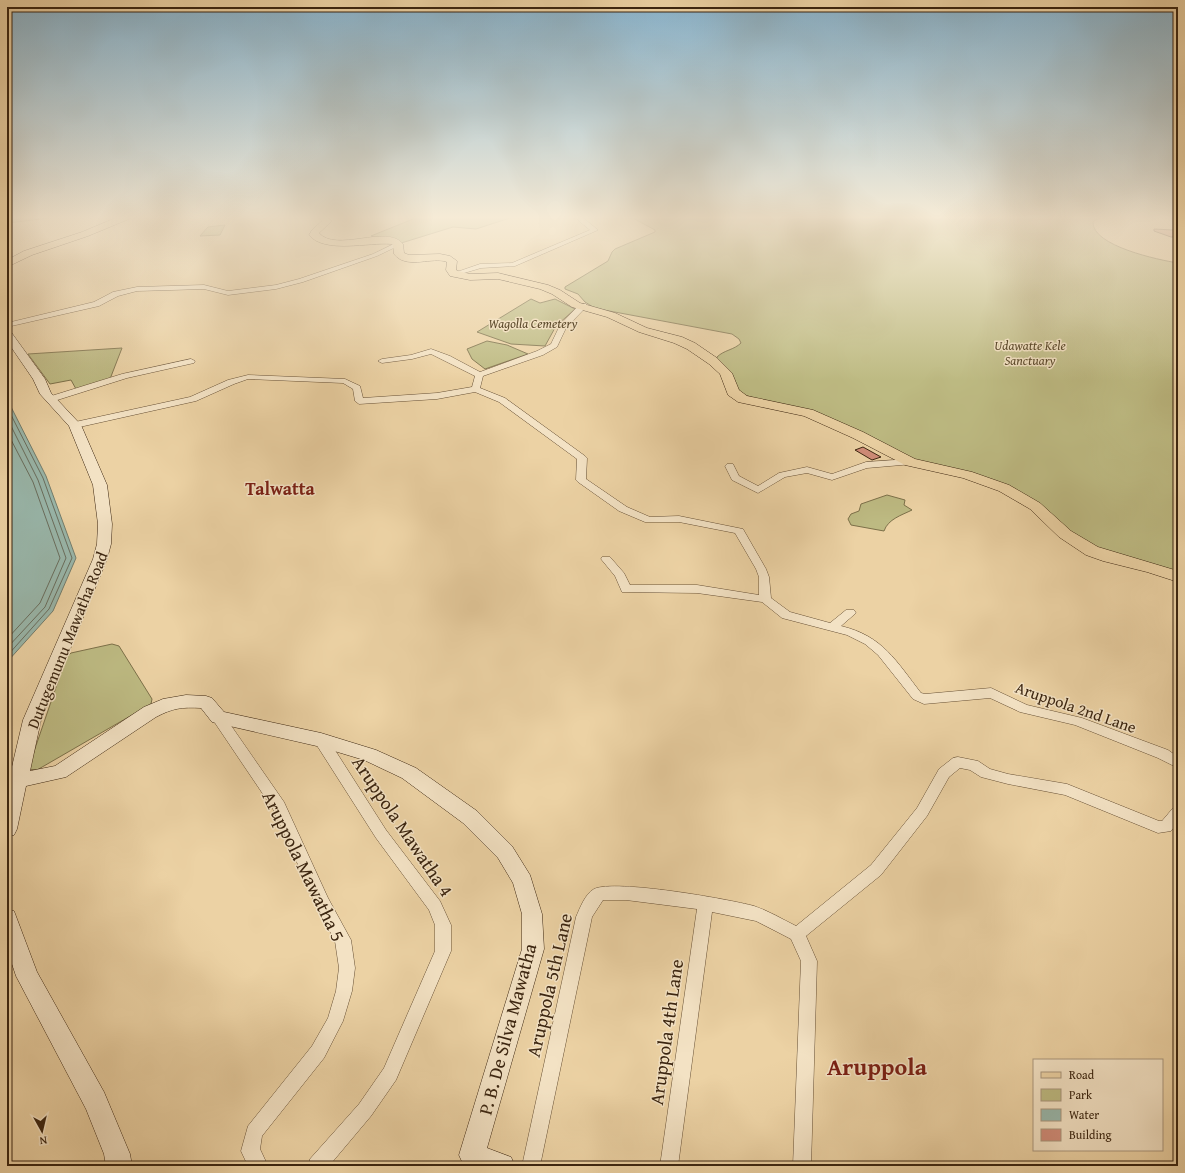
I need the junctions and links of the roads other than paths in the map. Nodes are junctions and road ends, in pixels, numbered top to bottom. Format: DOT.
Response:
graph roads {
  1 [pos="327,272"];
  2 [pos="461,272"];
  3 [pos="454,274"];
  4 [pos="583,306"];
  5 [pos="7,325"];
  6 [pos="7,334"];
  7 [pos="382,360"];
  8 [pos="191,361"];
  9 [pos="480,375"];
  10 [pos="476,389"];
  11 [pos="51,398"];
  12 [pos="75,425"];
  13 [pos="910,462"];
  14 [pos="730,466"];
  15 [pos="606,559"];
  16 [pos="1178,577"];
  17 [pos="765,599"];
  18 [pos="850,613"];
  19 [pos="832,627"];
  20 [pos="218,717"];
  21 [pos="321,740"];
  22 [pos="1178,763"];
  23 [pos="19,780"];
  24 [pos="1178,812"];
  25 [pos="7,829"];
  26 [pos="704,904"];
  27 [pos="7,918"];
  28 [pos="797,934"];
  29 [pos="467,1160"];
  30 [pos="119,1166"];
  31 [pos="259,1166"];
  32 [pos="317,1166"];
  33 [pos="502,1166"];
  34 [pos="531,1166"];
  35 [pos="669,1166"];
  36 [pos="802,1166"];
  1 -- 5 [label="street"];
  2 -- 3 [label="street"];
  3 -- 4 [label="main road"];
  4 -- 9 [label="street"];
  4 -- 13 [label="main road"];
  6 -- 11 [label="street, Dutugemunu Mawatha Road"];
  7 -- 9 [label="street"];
  8 -- 11 [label="street"];
  9 -- 10 [label="street"];
  10 -- 12 [label="street"];
  10 -- 17 [label="street"];
  11 -- 12 [label="street, Dutugemunu Mawatha Road"];
  12 -- 23 [label="street, Dutugemunu Mawatha Road"];
  13 -- 14 [label="street"];
  13 -- 16 [label="main road"];
  15 -- 17 [label="street, Aruppola 2nd Lane"];
  17 -- 19 [label="street, Aruppola 2nd Lane"];
  18 -- 19 [label="street"];
  19 -- 22 [label="street, Aruppola 2nd Lane"];
  20 -- 21 [label="street, P. B. De Silva Mawatha"];
  20 -- 23 [label="street"];
  20 -- 31 [label="street, Aruppola Mawatha 5"];
  21 -- 29 [label="street, P. B. De Silva Mawatha"];
  21 -- 32 [label="street, Aruppola Mawatha 4"];
  23 -- 25 [label="street, Dutugemunu Mawatha Road"];
  24 -- 28 [label="street"];
  26 -- 28 [label="street, Aruppola 5th Lane"];
  26 -- 34 [label="street, Aruppola 5th Lane"];
  26 -- 35 [label="street, Aruppola 4th Lane"];
  27 -- 30 [label="street"];
  28 -- 36 [label="street"];
  29 -- 33 [label="street, P. B. De Silva Mawatha"];
}
